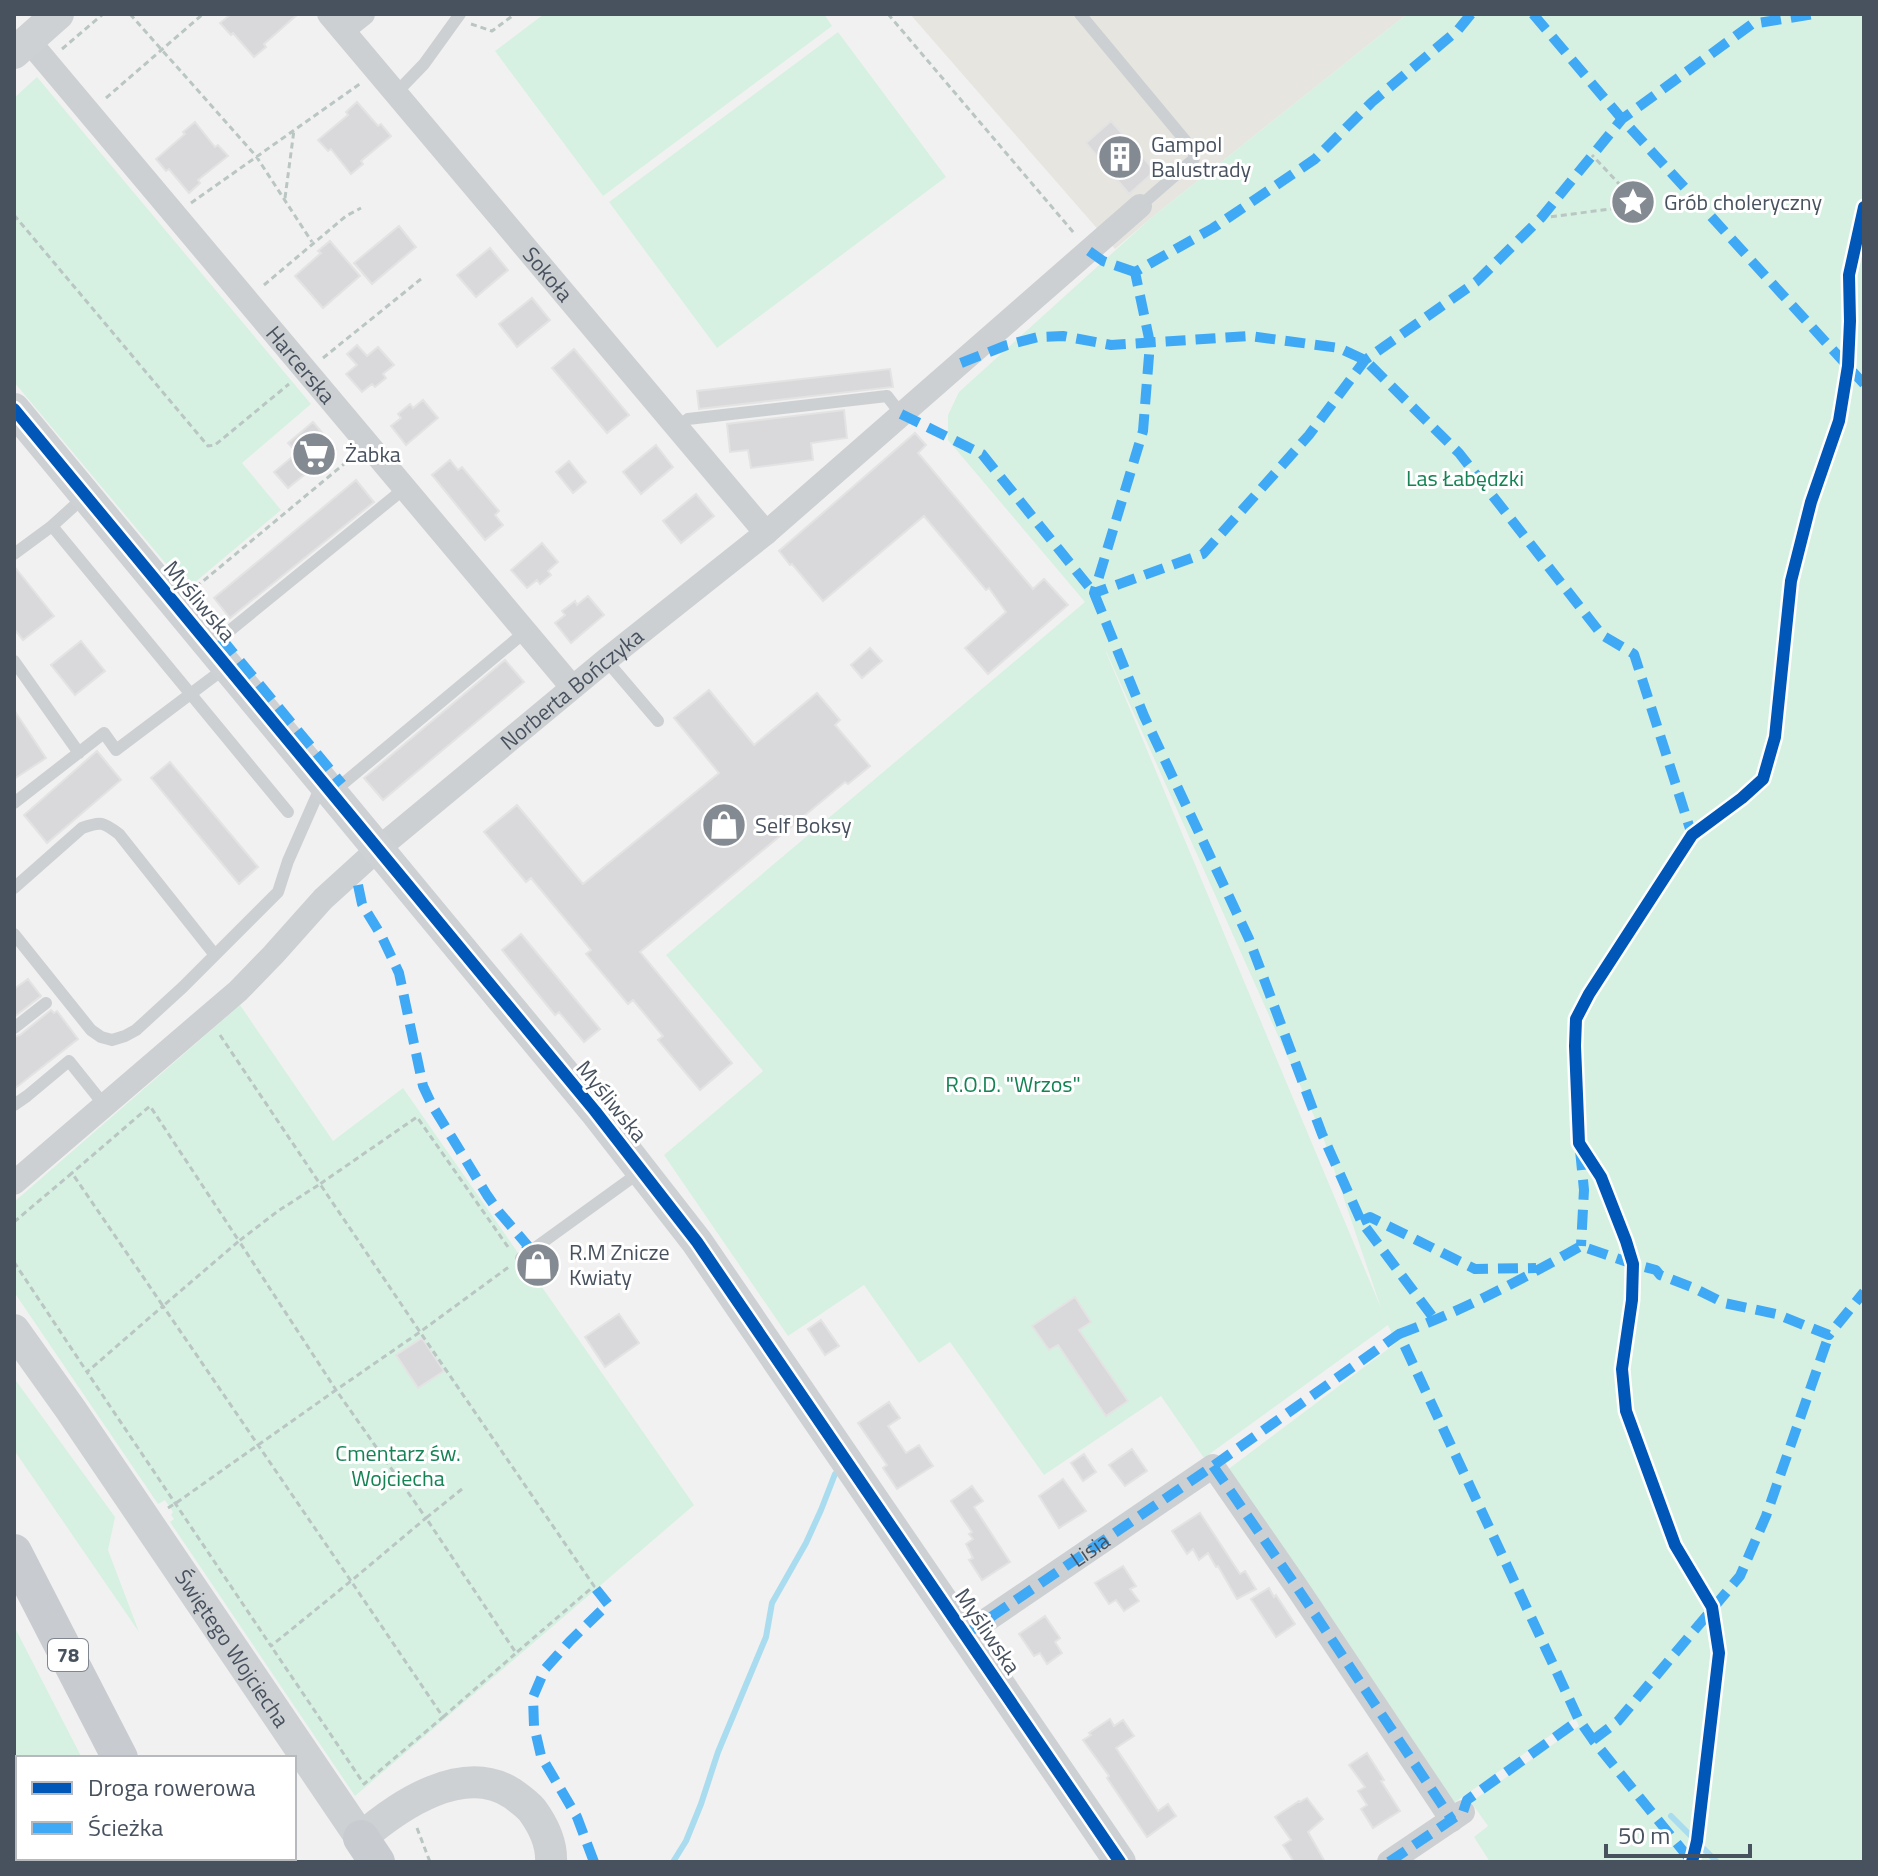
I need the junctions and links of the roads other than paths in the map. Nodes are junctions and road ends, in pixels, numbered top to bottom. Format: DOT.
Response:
graph roads {
  1 [pos="58,14"];
  2 [pos="363,14"];
  3 [pos="1080,14"];
  4 [pos="458,16"];
  5 [pos="336,22"];
  6 [pos="30,52"];
  7 [pos="396,93"];
  8 [pos="1140,206"];
  9 [pos="14,409"];
  10 [pos="901,414"];
  11 [pos="677,427"];
  12 [pos="405,488"];
  13 [pos="86,495"];
  14 [pos="52,526"];
  15 [pos="766,533"];
  16 [pos="14,554"];
  17 [pos="525,632"];
  18 [pos="219,656"];
  19 [pos="606,660"];
  20 [pos="14,661"];
  21 [pos="572,687"];
  22 [pos="191,695"];
  23 [pos="658,721"];
  24 [pos="79,753"];
  25 [pos="328,787"];
  26 [pos="14,803"];
  27 [pos="288,812"];
  28 [pos="378,849"];
  29 [pos="14,888"];
  30 [pos="14,934"];
  31 [pos="215,955"];
  32 [pos="46,1003"];
  33 [pos="14,1028"];
  34 [pos="14,1105"];
  35 [pos="105,1106"];
  36 [pos="642,1170"];
  37 [pos="14,1183"];
  38 [pos="520,1260"];
  39 [pos="14,1330"];
  40 [pos="14,1552"];
  41 [pos="966,1634"];
  42 [pos="119,1756"];
  43 [pos="369,1850"];
  44 [pos="551,1862"];
  45 [pos="1120,1862"];
  46 [pos="1389,1862"];
  1 -- 6 [label="street"];
  2 -- 5 [label="street"];
  3 -- 8 [label="lane"];
  4 -- 7 [label="lane"];
  5 -- 7 [label="street, Sokoła"];
  6 -- 12 [label="street, Harcerska"];
  7 -- 11 [label="street, Sokoła"];
  8 -- 10 [label="street, Norberta Bończyka"];
  9 -- 13 [label="street, Myśliwska"];
  10 -- 11 [label="lane"];
  10 -- 15 [label="street, Norberta Bończyka"];
  11 -- 15 [label="street, Sokoła"];
  12 -- 17 [label="street, Harcerska"];
  12 -- 18 [label="lane"];
  13 -- 14 [label="lane"];
  13 -- 18 [label="street, Myśliwska"];
  14 -- 16 [label="lane"];
  14 -- 22 [label="lane"];
  15 -- 19 [label="street, Norberta Bończyka"];
  17 -- 21 [label="street, Harcerska"];
  17 -- 25 [label="lane"];
  18 -- 22 [label="lane"];
  18 -- 25 [label="street, Myśliwska"];
  19 -- 21 [label="street, Norberta Bończyka"];
  19 -- 23 [label="lane"];
  20 -- 24 [label="lane"];
  21 -- 28 [label="street, Norberta Bończyka"];
  22 -- 24 [label="lane"];
  22 -- 27 [label="lane"];
  24 -- 26 [label="lane"];
  25 -- 28 [label="street, Myśliwska"];
  25 -- 31 [label="lane"];
  28 -- 35 [label="street, Norberta Bończyka"];
  28 -- 36 [label="street, Myśliwska"];
  29 -- 31 [label="lane"];
  30 -- 31 [label="lane"];
  32 -- 33 [label="lane"];
  34 -- 35 [label="lane"];
  35 -- 37 [label="street, Norberta Bończyka"];
  36 -- 38 [label="lane"];
  36 -- 41 [label="street, Myśliwska"];
  39 -- 43 [label="street, Świętego Wojciecha"];
  40 -- 42 [label="main road, 78"];
  41 -- 45 [label="street, Myśliwska"];
  41 -- 46 [label="street, Lisia"];
  43 -- 44 [label="street, Świętego Wojciecha"];
}
